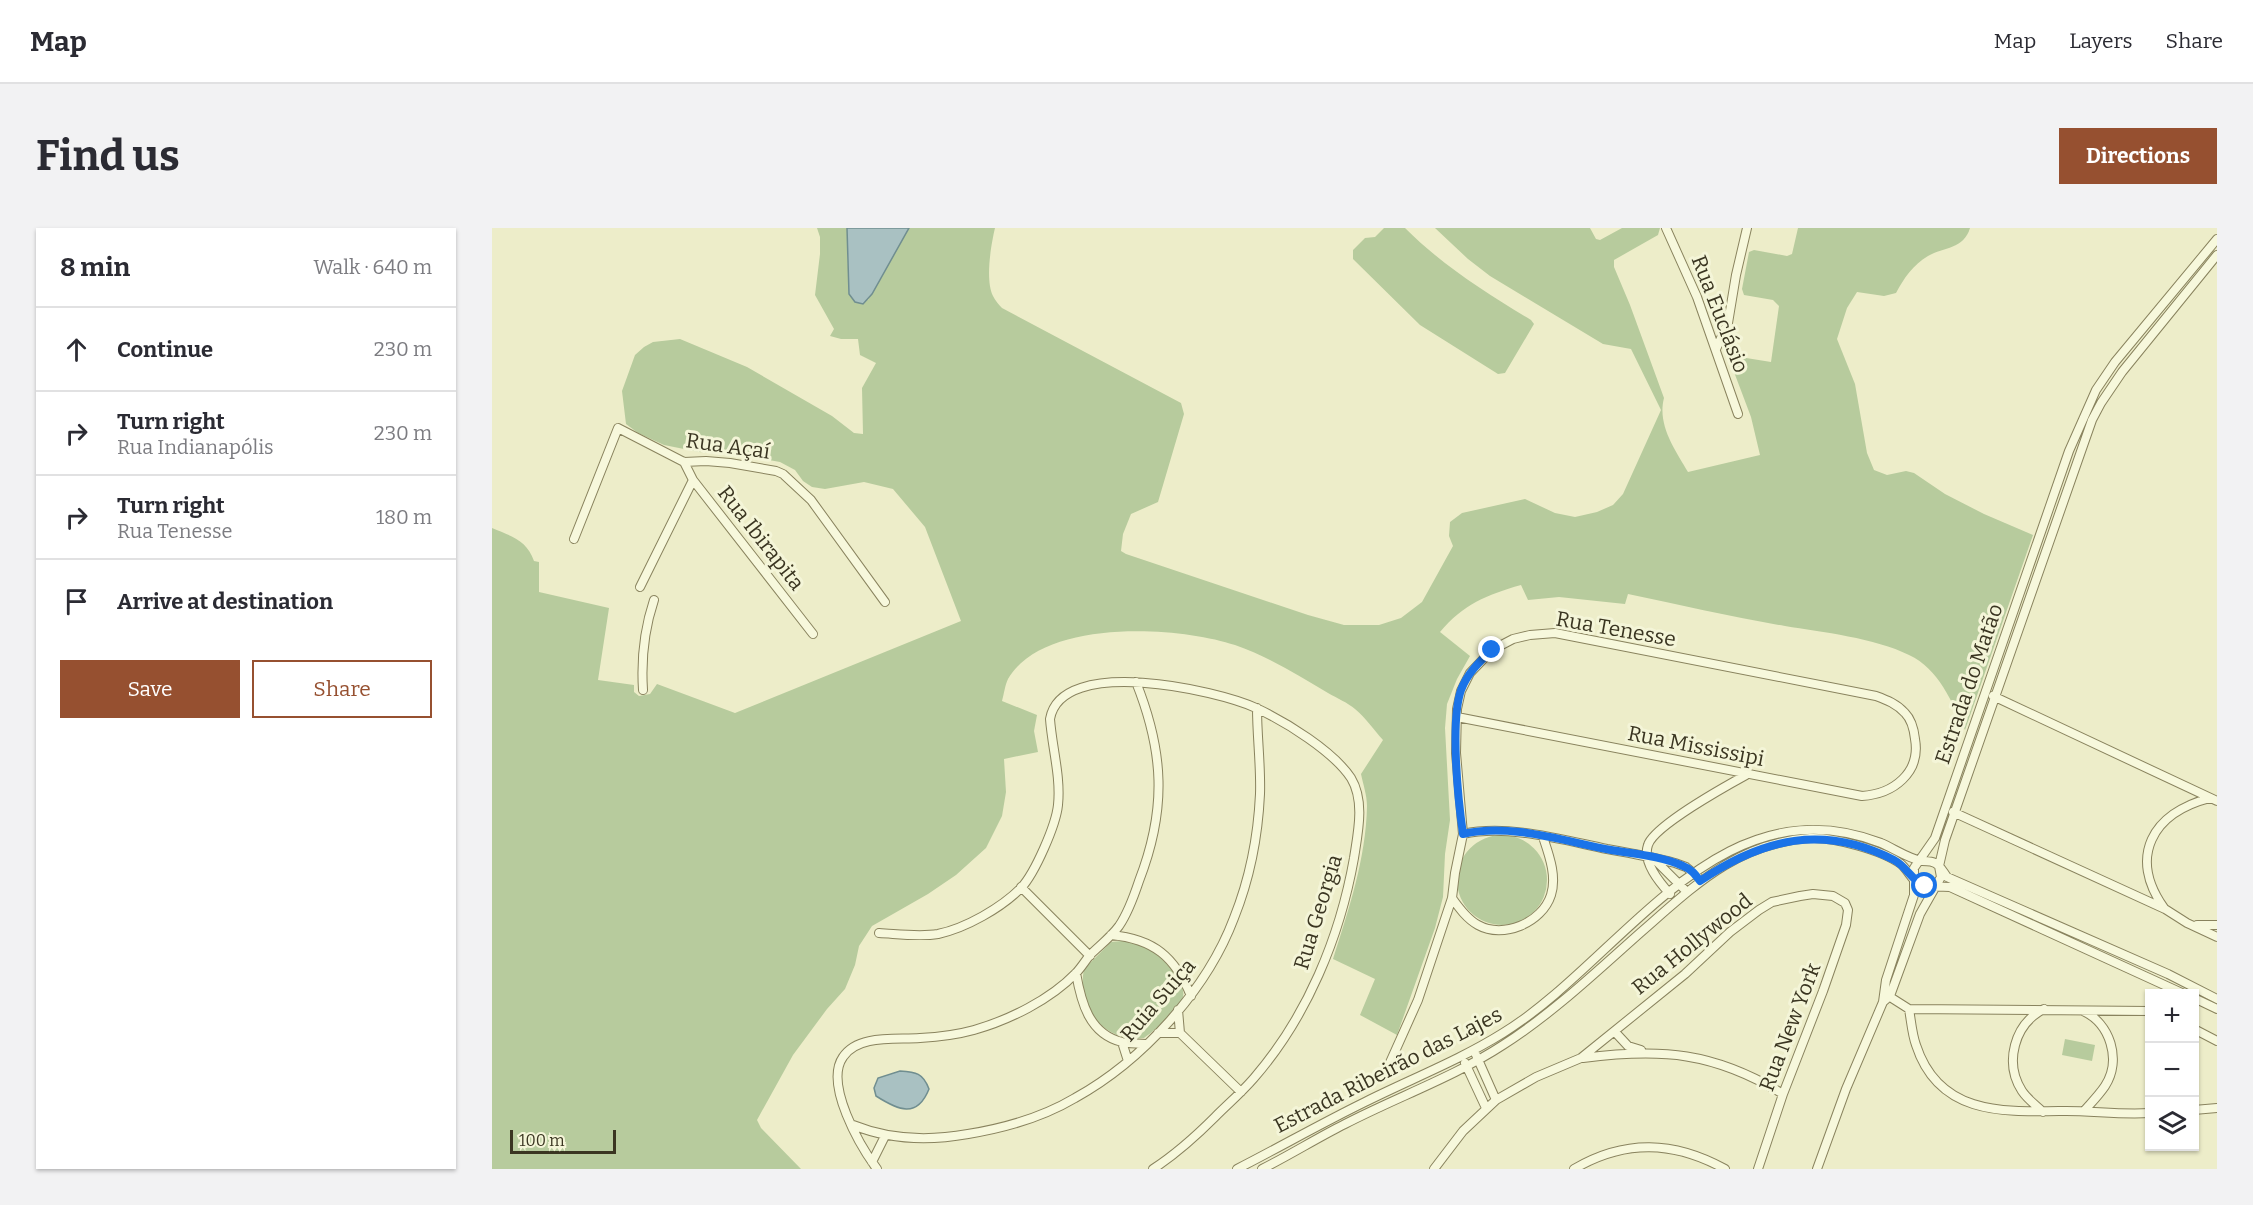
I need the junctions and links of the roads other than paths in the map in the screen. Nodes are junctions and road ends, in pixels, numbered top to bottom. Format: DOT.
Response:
graph roads {
  1 [pos="1666,228"];
  2 [pos="1747,228"];
  3 [pos="2217,239"];
  4 [pos="2205,251"];
  5 [pos="2216,257"];
  6 [pos="1716,349"];
  7 [pos="1738,414"];
  8 [pos="684,462"];
  9 [pos="693,480"];
  10 [pos="574,539"];
  11 [pos="640,587"];
  12 [pos="654,600"];
  13 [pos="885,602"];
  14 [pos="813,634"];
  15 [pos="1136,682"];
  16 [pos="643,690"];
  17 [pos="1986,693"];
  18 [pos="1996,697"];
  19 [pos="1257,708"];
  20 [pos="1457,717"];
  21 [pos="1915,760"];
  22 [pos="1746,775"];
  23 [pos="2214,799"];
  24 [pos="1945,808"];
  25 [pos="1955,813"];
  26 [pos="1463,834"];
  27 [pos="1543,837"];
  28 [pos="1650,857"];
  29 [pos="1921,861"];
  30 [pos="1939,866"];
  31 [pos="1694,873"];
  32 [pos="1913,880"];
  33 [pos="1700,881"];
  34 [pos="1679,883"];
  35 [pos="1935,885"];
  36 [pos="1021,887"];
  37 [pos="1669,892"];
  38 [pos="1687,892"];
  39 [pos="1452,898"];
  40 [pos="1841,899"];
  41 [pos="1676,901"];
  42 [pos="2165,909"];
  43 [pos="2187,923"];
  44 [pos="2217,925"];
  45 [pos="879,933"];
  46 [pos="1111,935"];
  47 [pos="2217,937"];
  48 [pos="1090,956"];
  49 [pos="1076,973"];
  50 [pos="2175,989"];
  51 [pos="1886,994"];
  52 [pos="1191,996"];
  53 [pos="2217,999"];
  54 [pos="2199,1000"];
  55 [pos="1909,1009"];
  56 [pos="2046,1009"];
  57 [pos="2079,1009"];
  58 [pos="2217,1009"];
  59 [pos="1178,1010"];
  60 [pos="2145,1011"];
  61 [pos="1615,1032"];
  62 [pos="2199,1032"];
  63 [pos="1158,1033"];
  64 [pos="1180,1033"];
  65 [pos="2217,1041"];
  66 [pos="1122,1042"];
  67 [pos="1145,1044"];
  68 [pos="1473,1050"];
  69 [pos="1645,1052"];
  70 [pos="1461,1056"];
  71 [pos="1581,1058"];
  72 [pos="1478,1059"];
  73 [pos="1128,1061"];
  74 [pos="1466,1066"];
  75 [pos="1388,1067"];
  76 [pos="1241,1092"];
  77 [pos="1783,1094"];
  78 [pos="1496,1100"];
  79 [pos="1486,1108"];
  80 [pos="2217,1108"];
  81 [pos="2199,1110"];
  82 [pos="2084,1111"];
  83 [pos="2043,1112"];
  84 [pos="2145,1113"];
  85 [pos="853,1125"];
  86 [pos="885,1136"];
  87 [pos="874,1165"];
  88 [pos="1153,1169"];
  89 [pos="1237,1169"];
  90 [pos="1262,1169"];
  91 [pos="1434,1169"];
  92 [pos="1574,1169"];
  93 [pos="1725,1169"];
  94 [pos="1758,1169"];
  95 [pos="1817,1169"];
  1 -- 6 [label="street, Rua Euclásio"];
  2 -- 6 [label="street"];
  3 -- 4 [label="street, Estrada do Matão"];
  4 -- 5 [label="street"];
  4 -- 17 [label="street, Estrada do Matão"];
  5 -- 18 [label="street, Estrada do Matão"];
  6 -- 7 [label="street, Rua Euclásio"];
  8 -- 9 [label="street, Rua Ibirapita"];
  8 -- 10 [label="street, Rua Açaí"];
  8 -- 13 [label="street, Rua Açaí"];
  9 -- 11 [label="street"];
  9 -- 14 [label="street, Rua Ibirapita"];
  12 -- 16 [label="street"];
  15 -- 19 [label="street, Rua Georgia"];
  15 -- 36 [label="street, Rua Georgia"];
  15 -- 46 [label="street"];
  17 -- 18 [label="street"];
  17 -- 24 [label="street, Estrada do Matão"];
  18 -- 23 [label="street"];
  18 -- 25 [label="street, Estrada do Matão"];
  19 -- 52 [label="street, Ruia Suiça"];
  19 -- 76 [label="street, Rua Georgia"];
  20 -- 21 [label="street, Rua Tenesse"];
  20 -- 22 [label="street, Rua Mississipi"];
  20 -- 26 [label="street, Rua Tenesse"];
  21 -- 22 [label="street, Rua Mississipi"];
  22 -- 28 [label="street"];
  23 -- 42 [label="street"];
  24 -- 25 [label="street"];
  24 -- 29 [label="street, Estrada do Matão"];
  25 -- 30 [label="street, Estrada do Matão"];
  25 -- 42 [label="street"];
  26 -- 27 [label="street"];
  26 -- 39 [label="street, Rua Tenesse"];
  27 -- 28 [label="street"];
  27 -- 39 [label="street"];
  28 -- 31 [label="street"];
  28 -- 34 [label="street"];
  28 -- 37 [label="street"];
  29 -- 30 [label="street"];
  29 -- 31 [label="street, Estrada Ribeirão das Lajes"];
  29 -- 32 [label="street, Estrada do Matão"];
  30 -- 35 [label="street"];
  30 -- 53 [label="street"];
  31 -- 33 [label="street"];
  31 -- 34 [label="street, Estrada Ribeirão das Lajes"];
  32 -- 33 [label="street, Estrada Ribeirão das Lajes"];
  32 -- 35 [label="street"];
  32 -- 51 [label="street, Estrada do Matão"];
  33 -- 38 [label="street, Estrada Ribeirão das Lajes"];
  34 -- 37 [label="street, Estrada Ribeirão das Lajes"];
  34 -- 38 [label="street"];
  35 -- 50 [label="street"];
  35 -- 51 [label="street"];
  36 -- 45 [label="street, Rua Georgia"];
  36 -- 48 [label="street"];
  37 -- 41 [label="street"];
  37 -- 68 [label="street, Estrada Ribeirão das Lajes"];
  38 -- 41 [label="street, Estrada Ribeirão das Lajes"];
  39 -- 75 [label="street, Rua Tenesse"];
  40 -- 61 [label="street, Rua Hollywood"];
  40 -- 77 [label="street, Rua New York"];
  41 -- 72 [label="street, Estrada Ribeirão das Lajes"];
  42 -- 43 [label="street"];
  43 -- 44 [label="street"];
  43 -- 47 [label="street"];
  46 -- 48 [label="street"];
  46 -- 52 [label="street"];
  48 -- 49 [label="street"];
  49 -- 66 [label="street"];
  49 -- 85 [label="street"];
  51 -- 55 [label="street"];
  51 -- 95 [label="street"];
  52 -- 59 [label="street, Ruia Suiça"];
  54 -- 58 [label="street"];
  55 -- 56 [label="street"];
  55 -- 83 [label="street"];
  56 -- 57 [label="street"];
  56 -- 83 [label="street"];
  57 -- 60 [label="street"];
  57 -- 82 [label="street"];
  59 -- 63 [label="street, Ruia Suiça"];
  59 -- 64 [label="street"];
  61 -- 69 [label="street"];
  61 -- 71 [label="street, Rua Hollywood"];
  62 -- 65 [label="street"];
  63 -- 64 [label="street"];
  63 -- 67 [label="street, Ruia Suiça"];
  64 -- 76 [label="street"];
  66 -- 67 [label="street"];
  66 -- 73 [label="street"];
  67 -- 73 [label="street, Ruia Suiça"];
  68 -- 70 [label="street, Estrada Ribeirão das Lajes"];
  68 -- 72 [label="street"];
  69 -- 71 [label="street, Rua Hollywood"];
  69 -- 77 [label="street, Rua Hollywood"];
  70 -- 74 [label="street"];
  70 -- 89 [label="street, Estrada Ribeirão das Lajes"];
  71 -- 78 [label="street, Rua Hollywood"];
  72 -- 74 [label="street, Estrada Ribeirão das Lajes"];
  72 -- 78 [label="street"];
  73 -- 86 [label="street, Ruia Suiça"];
  74 -- 79 [label="street"];
  74 -- 90 [label="street, Estrada Ribeirão das Lajes"];
  76 -- 88 [label="street, Rua Georgia"];
  77 -- 94 [label="street, Rua New York"];
  78 -- 79 [label="street, Rua Hollywood"];
  79 -- 91 [label="street, Rua Hollywood"];
  80 -- 81 [label="street"];
  82 -- 83 [label="street"];
  82 -- 84 [label="street"];
  85 -- 86 [label="street, Ruia Suiça"];
  85 -- 87 [label="street"];
  86 -- 87 [label="street"];
  92 -- 93 [label="street"];
}
